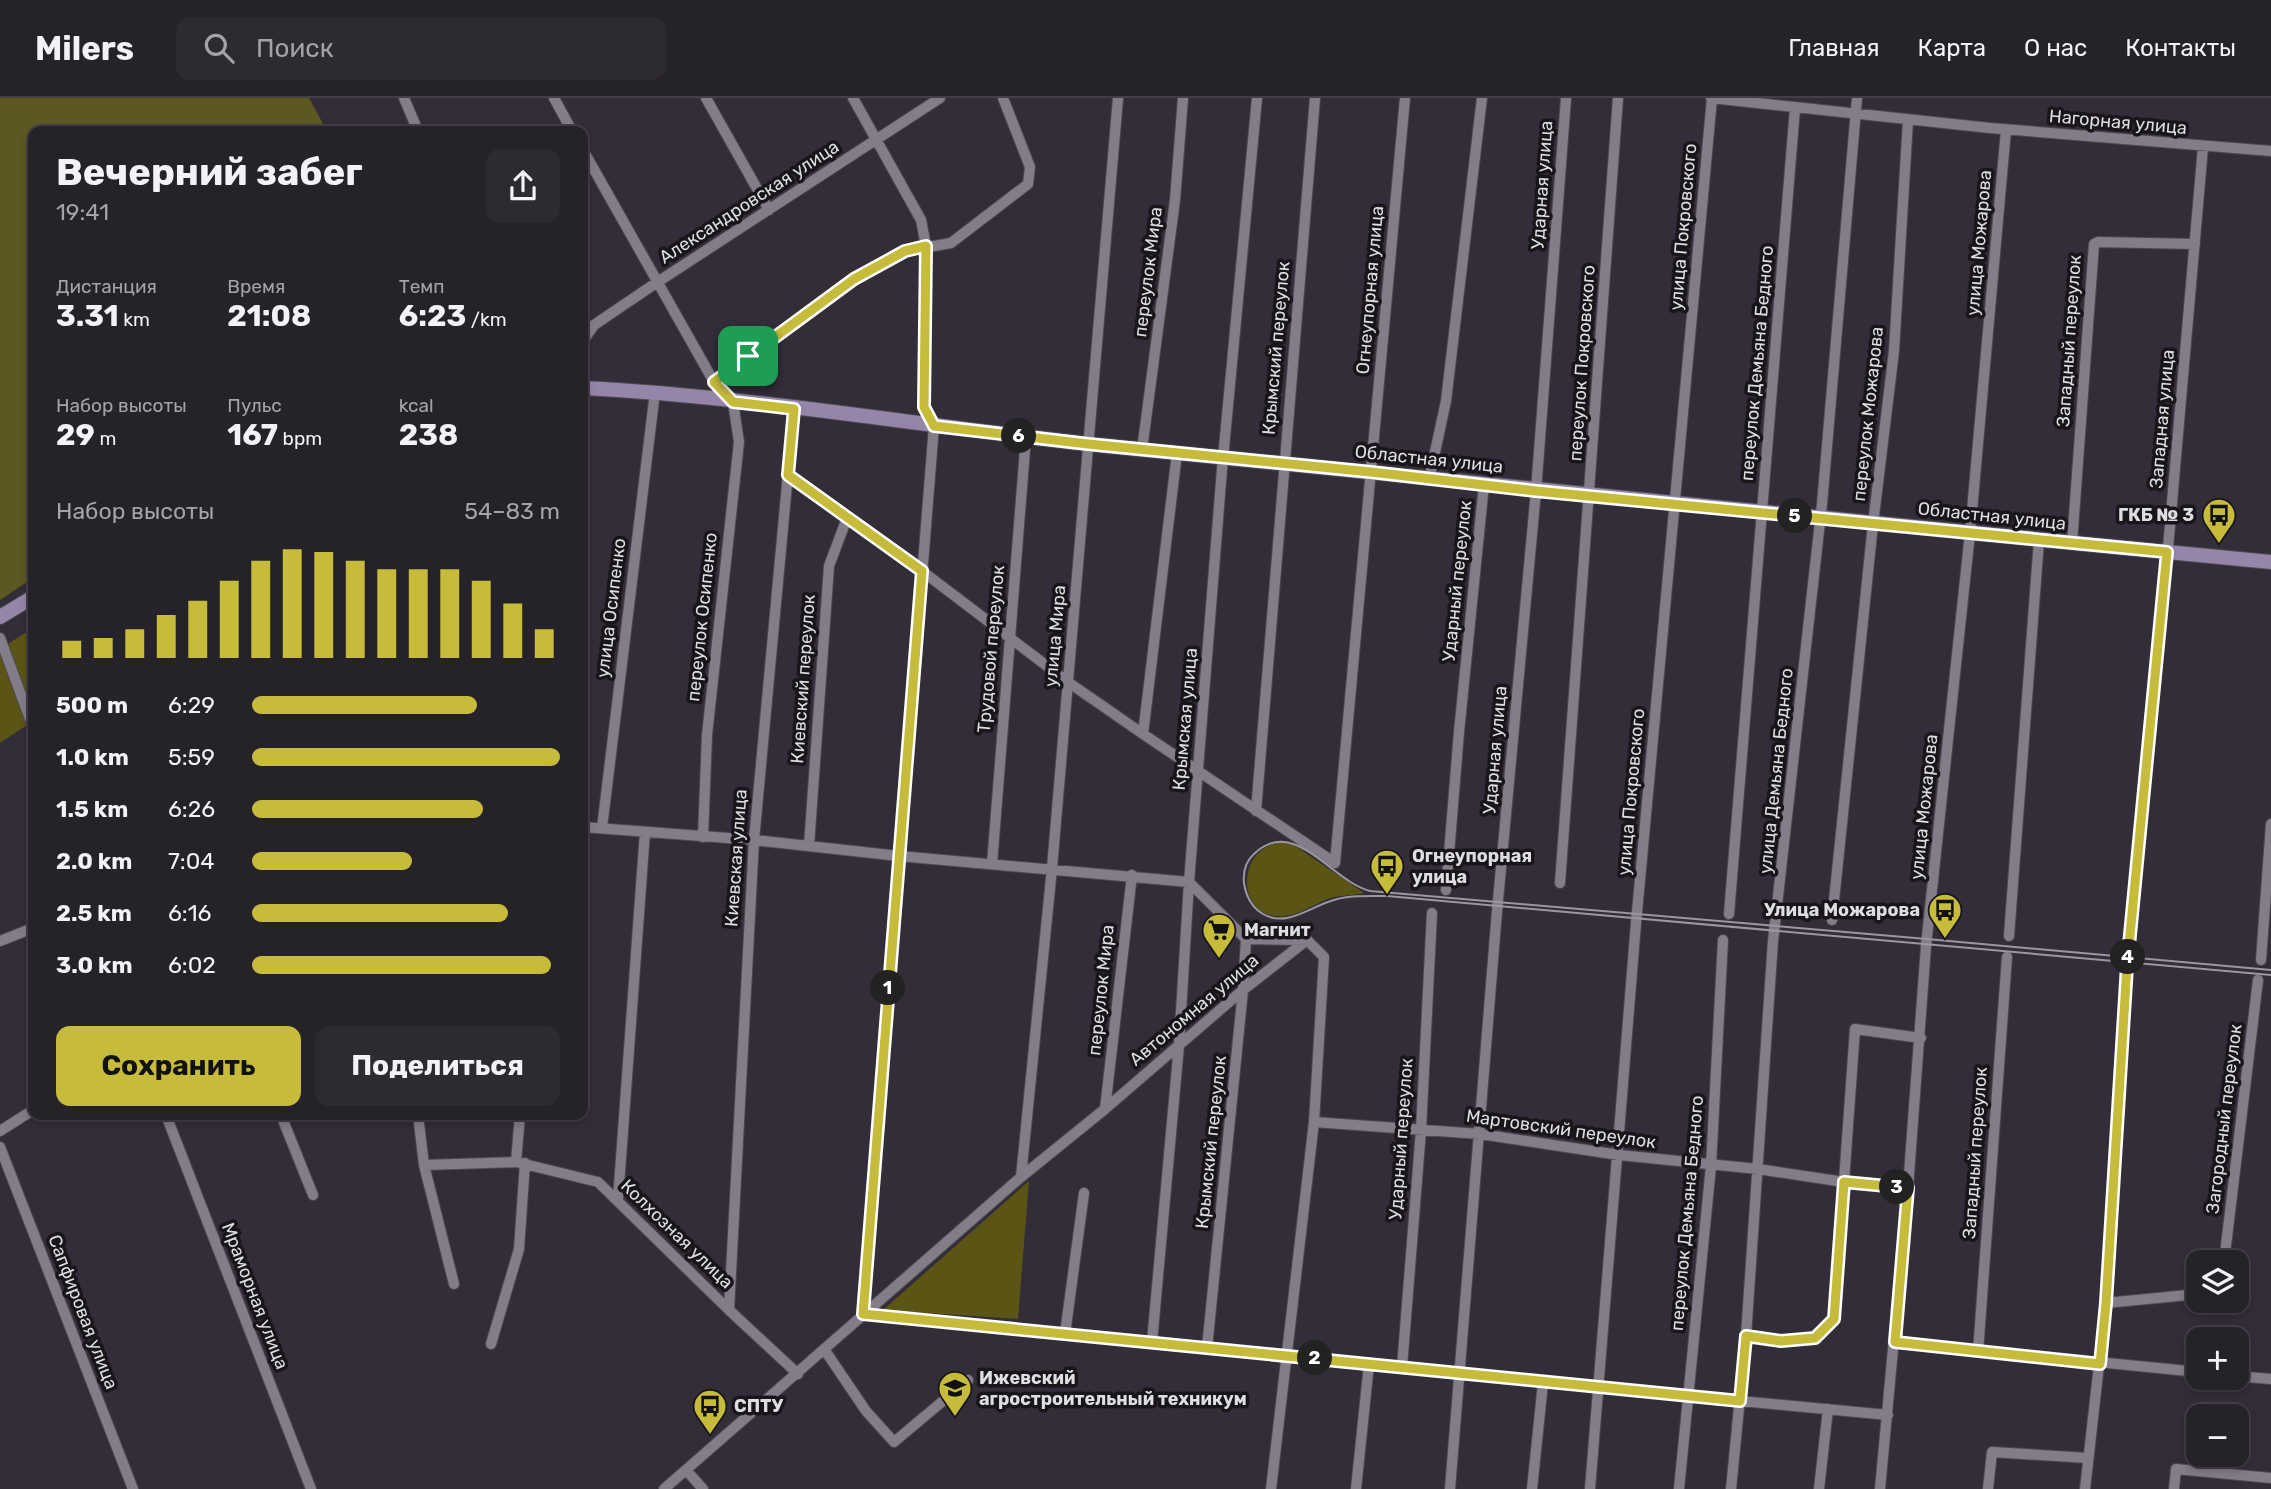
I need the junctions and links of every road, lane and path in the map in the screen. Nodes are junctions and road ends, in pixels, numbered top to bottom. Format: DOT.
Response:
graph roads {
  1 [pos="404,98"];
  2 [pos="554,98"];
  3 [pos="706,98"];
  4 [pos="853,98"];
  5 [pos="940,98"];
  6 [pos="1003,98"];
  7 [pos="1118,98"];
  8 [pos="1182,98"];
  9 [pos="1256,98"];
  10 [pos="1315,98"];
  11 [pos="1405,98"];
  12 [pos="1482,98"];
  13 [pos="1566,98"];
  14 [pos="1618,98"];
  15 [pos="1712,98"];
  16 [pos="1857,98"];
  17 [pos="1795,108"];
  18 [pos="1855,115"];
  19 [pos="1908,120"];
  20 [pos="416,126"];
  21 [pos="569,126"];
  22 [pos="2006,130"];
  23 [pos="876,140"];
  24 [pos="2203,147"];
  25 [pos="2271,151"];
  26 [pos="588,159"];
  27 [pos="769,210"];
  28 [pos="2195,244"];
  29 [pos="926,246"];
  30 [pos="656,283"];
  31 [pos="588,334"];
  32 [pos="714,382"];
  33 [pos="588,388"];
  34 [pos="655,392"];
  35 [pos="733,402"];
  36 [pos="794,409"];
  37 [pos="934,426"];
  38 [pos="1026,437"];
  39 [pos="1088,444"];
  40 [pos="1142,450"];
  41 [pos="1177,453"];
  42 [pos="1223,458"];
  43 [pos="1284,465"];
  44 [pos="1371,472"];
  45 [pos="788,475"];
  46 [pos="1429,480"];
  47 [pos="1485,484"];
  48 [pos="1536,491"];
  49 [pos="1590,496"];
  50 [pos="1676,503"];
  51 [pos="1762,512"];
  52 [pos="847,518"];
  53 [pos="1821,519"];
  54 [pos="1873,524"];
  55 [pos="1970,533"];
  56 [pos="2039,540"];
  57 [pos="2072,543"];
  58 [pos="2167,552"];
  59 [pos="2271,562"];
  60 [pos="922,571"];
  61 [pos="28,600"];
  62 [pos="0,617"];
  63 [pos="1010,636"];
  64 [pos="0,638"];
  65 [pos="1069,682"];
  66 [pos="28,714"];
  67 [pos="1143,734"];
  68 [pos="1198,771"];
  69 [pos="1256,811"];
  70 [pos="2271,824"];
  71 [pos="588,827"];
  72 [pos="602,828"];
  73 [pos="645,832"];
  74 [pos="702,837"];
  75 [pos="754,840"];
  76 [pos="809,846"];
  77 [pos="899,856"];
  78 [pos="992,864"];
  79 [pos="1052,868"];
  80 [pos="1132,875"];
  81 [pos="1188,882"];
  82 [pos="1560,883"];
  83 [pos="1446,890"];
  84 [pos="1432,913"];
  85 [pos="1729,914"];
  86 [pos="1832,920"];
  87 [pos="28,930"];
  88 [pos="2009,936"];
  89 [pos="1246,939"];
  90 [pos="1307,940"];
  91 [pos="1723,940"];
  92 [pos="0,941"];
  93 [pos="2007,957"];
  94 [pos="2261,960"];
  95 [pos="2258,980"];
  96 [pos="1243,990"];
  97 [pos="1920,1038"];
  98 [pos="1179,1045"];
  99 [pos="1105,1109"];
  100 [pos="28,1113"];
  101 [pos="168,1120"];
  102 [pos="283,1120"];
  103 [pos="419,1120"];
  104 [pos="520,1120"];
  105 [pos="1314,1122"];
  106 [pos="1421,1130"];
  107 [pos="0,1131"];
  108 [pos="1480,1134"];
  109 [pos="0,1147"];
  110 [pos="1619,1155"];
  111 [pos="520,1162"];
  112 [pos="424,1165"];
  113 [pos="1711,1166"];
  114 [pos="1758,1169"];
  115 [pos="1021,1177"];
  116 [pos="1844,1182"];
  117 [pos="1908,1188"];
  118 [pos="1084,1193"];
  119 [pos="313,1195"];
  120 [pos="618,1199"];
  121 [pos="2225,1250"];
  122 [pos="454,1284"];
  123 [pos="2186,1295"];
  124 [pos="2106,1303"];
  125 [pos="729,1310"];
  126 [pos="863,1314"];
  127 [pos="1065,1334"];
  128 [pos="1746,1336"];
  129 [pos="1152,1342"];
  130 [pos="1895,1342"];
  131 [pos="491,1344"];
  132 [pos="1207,1348"];
  133 [pos="824,1349"];
  134 [pos="1978,1352"];
  135 [pos="1286,1356"];
  136 [pos="1369,1364"];
  137 [pos="2100,1364"];
  138 [pos="1402,1367"];
  139 [pos="2186,1372"];
  140 [pos="798,1374"];
  141 [pos="1458,1375"];
  142 [pos="2249,1377"];
  143 [pos="2271,1379"];
  144 [pos="968,1380"];
  145 [pos="1543,1383"];
  146 [pos="1600,1388"];
  147 [pos="1687,1396"];
  148 [pos="1740,1401"];
  149 [pos="1828,1409"];
  150 [pos="1888,1415"];
  151 [pos="2088,1458"];
  152 [pos="687,1470"];
  153 [pos="2271,1478"];
  154 [pos="133,1489"];
  155 [pos="311,1489"];
  156 [pos="664,1489"];
  157 [pos="703,1489"];
  158 [pos="1271,1489"];
  159 [pos="1356,1489"];
  160 [pos="1450,1489"];
  161 [pos="1532,1489"];
  162 [pos="1590,1489"];
  163 [pos="1679,1489"];
  164 [pos="1731,1489"];
  165 [pos="1819,1489"];
  166 [pos="1880,1489"];
  167 [pos="1988,1489"];
  168 [pos="2085,1489"];
  169 [pos="2174,1489"];
  1 -- 20 [label="street"];
  2 -- 21 [label="street"];
  3 -- 27 [label="street"];
  4 -- 23 [label="street"];
  5 -- 23 [label="street, Александровская улица"];
  6 -- 29 [label="street"];
  7 -- 39 [label="street, улица Мира"];
  8 -- 40 [label="street, переулок Мира"];
  9 -- 42 [label="street, Крымская улица"];
  10 -- 43 [label="street, Крымский переулок"];
  11 -- 44 [label="street, Огнеупорная улица"];
  12 -- 46 [label="street"];
  13 -- 48 [label="street, Ударная улица"];
  14 -- 49 [label="street, переулок Покровского"];
  15 -- 17 [label="street, Нагорная улица"];
  15 -- 50 [label="street, улица Покровского"];
  16 -- 18 [label="street, улица Демьяна Бедного"];
  17 -- 18 [label="street, Нагорная улица"];
  17 -- 51 [label="street, переулок Демьяна Бедного"];
  18 -- 19 [label="street, Нагорная улица"];
  18 -- 53 [label="street, улица Демьяна Бедного"];
  19 -- 22 [label="street, Нагорная улица"];
  19 -- 54 [label="street, переулок Можарова"];
  22 -- 24 [label="street, Нагорная улица"];
  22 -- 55 [label="street, улица Можарова"];
  23 -- 27 [label="street, Александровская улица"];
  23 -- 29 [label="street"];
  24 -- 25 [label="street, Нагорная улица"];
  24 -- 28 [label="street, Западная улица"];
  26 -- 30 [label="street"];
  27 -- 30 [label="street, Александровская улица"];
  28 -- 57 [label="street, Западный переулок"];
  28 -- 58 [label="street, Западная улица"];
  29 -- 32 [label="street"];
  29 -- 37 [label="street"];
  30 -- 31 [label="street, Александровская улица"];
  30 -- 32 [label="street"];
  32 -- 35 [label="street"];
  33 -- 34 [label="main road, Областная улица"];
  34 -- 35 [label="main road, Областная улица"];
  34 -- 72 [label="street, улица Осипенко"];
  35 -- 36 [label="main road, Областная улица"];
  35 -- 74 [label="street, переулок Осипенко"];
  36 -- 37 [label="main road, Областная улица"];
  36 -- 45 [label="street, Киевская улица"];
  37 -- 38 [label="main road, Областная улица"];
  37 -- 60 [label="street"];
  38 -- 39 [label="main road, Областная улица"];
  38 -- 63 [label="street, Трудовой переулок"];
  39 -- 40 [label="main road, Областная улица"];
  39 -- 65 [label="street, улица Мира"];
  40 -- 41 [label="main road, Областная улица"];
  41 -- 42 [label="main road, Областная улица"];
  41 -- 67 [label="street"];
  42 -- 43 [label="main road, Областная улица"];
  42 -- 68 [label="street, Крымская улица"];
  43 -- 44 [label="main road, Областная улица"];
  43 -- 69 [label="street, Крымский переулок"];
  44 -- 46 [label="main road, Областная улица"];
  44 -- 69 [label="street, Огнеупорная улица"];
  45 -- 52 [label="street"];
  45 -- 75 [label="street, Киевская улица"];
  46 -- 47 [label="main road, Областная улица"];
  47 -- 48 [label="main road, Областная улица"];
  47 -- 83 [label="street, Ударный переулок"];
  48 -- 49 [label="main road, Областная улица"];
  48 -- 108 [label="street, Ударная улица"];
  49 -- 50 [label="main road, Областная улица"];
  49 -- 82 [label="street, переулок Покровского"];
  50 -- 51 [label="main road, Областная улица"];
  50 -- 110 [label="street, улица Покровского"];
  51 -- 53 [label="main road, Областная улица"];
  51 -- 85 [label="street, переулок Демьяна Бедного"];
  52 -- 60 [label="street"];
  52 -- 76 [label="street, Киевский переулок"];
  53 -- 54 [label="main road, Областная улица"];
  53 -- 114 [label="street, улица Демьяна Бедного"];
  54 -- 55 [label="main road, Областная улица"];
  54 -- 86 [label="street, переулок Можарова"];
  55 -- 56 [label="main road, Областная улица"];
  55 -- 97 [label="street, улица Можарова"];
  56 -- 57 [label="main road, Областная улица"];
  56 -- 88 [label="street"];
  57 -- 58 [label="main road, Областная улица"];
  58 -- 59 [label="main road, Областная улица"];
  58 -- 124 [label="street, Западная улица"];
  60 -- 63 [label="street"];
  60 -- 77 [label="street"];
  61 -- 62 [label="main road"];
  63 -- 65 [label="street"];
  63 -- 78 [label="street, Трудовой переулок"];
  64 -- 66 [label="street"];
  65 -- 67 [label="street"];
  65 -- 79 [label="street, улица Мира"];
  67 -- 68 [label="street"];
  68 -- 69 [label="street"];
  68 -- 81 [label="street, Крымская улица"];
  70 -- 94 [label="street"];
  71 -- 72 [label="street"];
  72 -- 73 [label="street"];
  73 -- 74 [label="street"];
  73 -- 120 [label="street"];
  74 -- 75 [label="street"];
  75 -- 76 [label="street"];
  75 -- 125 [label="street, Киевская улица"];
  76 -- 77 [label="street"];
  77 -- 78 [label="street"];
  77 -- 126 [label="street"];
  78 -- 79 [label="street"];
  79 -- 80 [label="street"];
  79 -- 115 [label="street, улица Мира"];
  80 -- 81 [label="street"];
  80 -- 99 [label="street, переулок Мира"];
  81 -- 89 [label="street, Автономная улица"];
  81 -- 98 [label="street, Крымская улица"];
  84 -- 106 [label="street, Ударный переулок"];
  87 -- 92 [label="street"];
  89 -- 90 [label="street, Автономная улица"];
  89 -- 96 [label="street, Крымский переулок"];
  90 -- 96 [label="street, Автономная улица"];
  90 -- 105 [label="street"];
  91 -- 113 [label="street, переулок Демьяна Бедного"];
  93 -- 134 [label="street, Западный переулок"];
  95 -- 121 [label="street, Загородный переулок"];
  96 -- 98 [label="street, Автономная улица"];
  96 -- 132 [label="street, Крымский переулок"];
  97 -- 116 [label="street"];
  97 -- 117 [label="street, улица Можарова"];
  98 -- 99 [label="street, Автономная улица"];
  98 -- 129 [label="street, Крымская улица"];
  99 -- 115 [label="street, Автономная улица"];
  100 -- 107 [label="street"];
  101 -- 155 [label="street, Мраморная улица"];
  102 -- 119 [label="street"];
  103 -- 112 [label="street"];
  104 -- 111 [label="street"];
  105 -- 106 [label="street, Мартовский переулок"];
  105 -- 135 [label="street"];
  106 -- 108 [label="street, Мартовский переулок"];
  106 -- 138 [label="street, Ударный переулок"];
  108 -- 110 [label="street, Мартовский переулок"];
  108 -- 141 [label="street, Ударная улица"];
  109 -- 154 [label="street, Сапфировая улица"];
  110 -- 113 [label="street, Мартовский переулок"];
  110 -- 146 [label="street, улица Покровского"];
  111 -- 112 [label="street, Колхозная улица"];
  111 -- 120 [label="street, Колхозная улица"];
  111 -- 131 [label="street"];
  112 -- 122 [label="street"];
  113 -- 114 [label="street, Мартовский переулок"];
  113 -- 147 [label="street, переулок Демьяна Бедного"];
  114 -- 116 [label="street, Мартовский переулок"];
  114 -- 128 [label="street, улица Демьяна Бедного"];
  115 -- 126 [label="street, Автономная улица"];
  116 -- 117 [label="street, Мартовский переулок"];
  116 -- 128 [label="street"];
  117 -- 130 [label="street, улица Можарова"];
  118 -- 127 [label="street"];
  120 -- 125 [label="street, Колхозная улица"];
  123 -- 124 [label="street"];
  124 -- 137 [label="street, Западная улица"];
  125 -- 140 [label="street, Колхозная улица"];
  126 -- 127 [label="street"];
  126 -- 133 [label="street, Автономная улица"];
  127 -- 129 [label="street"];
  128 -- 148 [label="street, улица Демьяна Бедного"];
  129 -- 132 [label="street"];
  130 -- 134 [label="street"];
  130 -- 150 [label="street, улица Можарова"];
  132 -- 135 [label="street"];
  133 -- 140 [label="street, Автономная улица"];
  133 -- 144 [label="street"];
  134 -- 137 [label="street"];
  135 -- 136 [label="street"];
  135 -- 158 [label="street"];
  136 -- 138 [label="street"];
  136 -- 159 [label="street"];
  137 -- 139 [label="street"];
  137 -- 151 [label="street, Западная улица"];
  138 -- 141 [label="street"];
  140 -- 152 [label="street, Автономная улица"];
  141 -- 145 [label="street"];
  141 -- 160 [label="street, Ударная улица"];
  142 -- 143 [label="street"];
  145 -- 146 [label="street"];
  145 -- 161 [label="street"];
  146 -- 147 [label="street"];
  146 -- 162 [label="street, улица Покровского"];
  147 -- 148 [label="street"];
  147 -- 163 [label="street, переулок Демьяна Бедного"];
  148 -- 149 [label="street"];
  148 -- 164 [label="street, улица Демьяна Бедного"];
  149 -- 150 [label="street"];
  149 -- 165 [label="street"];
  150 -- 166 [label="street, улица Можарова"];
  151 -- 167 [label="street"];
  151 -- 168 [label="street, Западная улица"];
  152 -- 156 [label="street, Автономная улица"];
  152 -- 157 [label="street"];
  153 -- 169 [label="street"];
}
